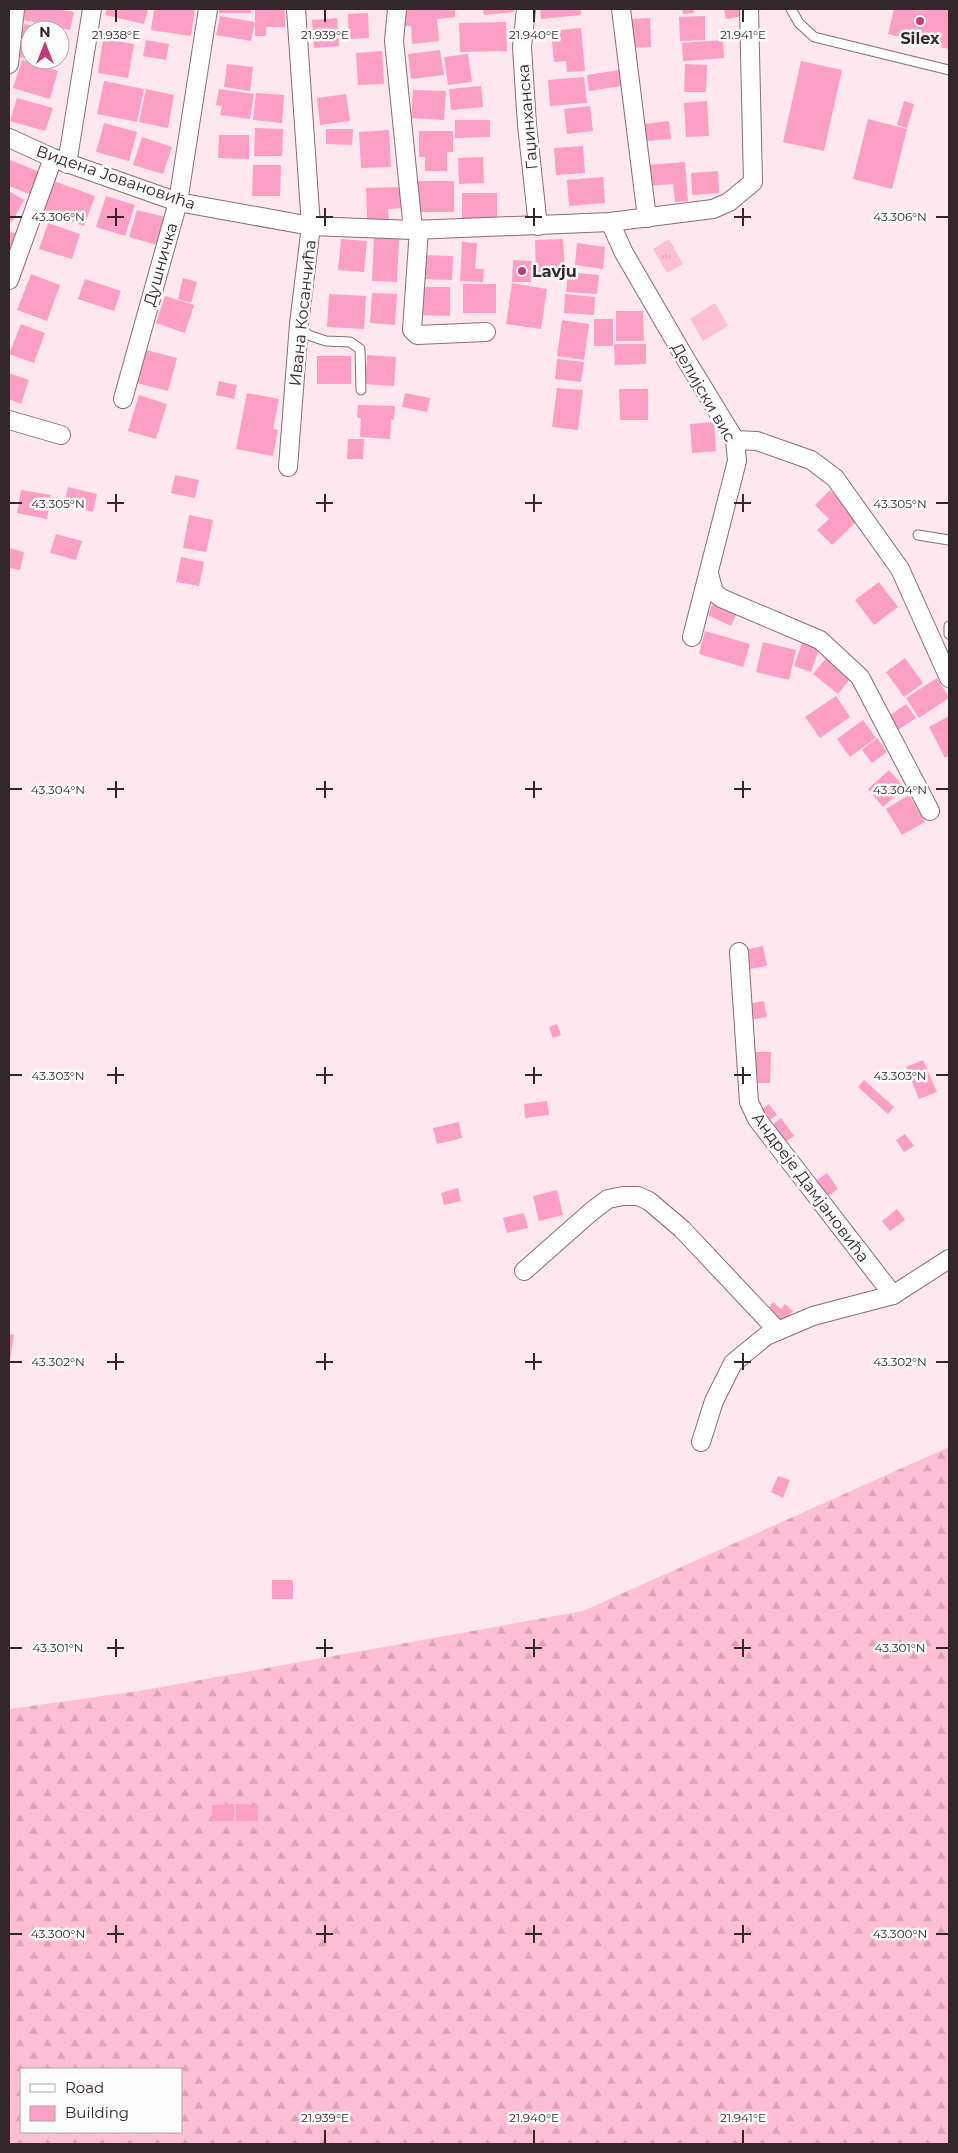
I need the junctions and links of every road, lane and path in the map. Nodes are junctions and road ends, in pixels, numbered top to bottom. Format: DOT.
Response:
graph roads {
  1 [pos="15,9"];
  2 [pos="92,9"];
  3 [pos="208,9"];
  4 [pos="296,9"];
  5 [pos="396,9"];
  6 [pos="526,9"];
  7 [pos="621,9"];
  8 [pos="749,9"];
  9 [pos="791,9"];
  10 [pos="9,64"];
  11 [pos="949,70"];
  12 [pos="9,138"];
  13 [pos="60,161"];
  14 [pos="178,202"];
  15 [pos="647,218"];
  16 [pos="610,222"];
  17 [pos="311,226"];
  18 [pos="538,226"];
  19 [pos="416,230"];
  20 [pos="9,280"];
  21 [pos="299,324"];
  22 [pos="486,332"];
  23 [pos="361,390"];
  24 [pos="123,399"];
  25 [pos="9,420"];
  26 [pos="61,434"];
  27 [pos="735,440"];
  28 [pos="288,467"];
  29 [pos="918,535"];
  30 [pos="949,540"];
  31 [pos="709,574"];
  32 [pos="949,626"];
  33 [pos="949,634"];
  34 [pos="692,637"];
  35 [pos="949,678"];
  36 [pos="930,811"];
  37 [pos="740,952"];
  38 [pos="949,1260"];
  39 [pos="524,1271"];
  40 [pos="894,1295"];
  41 [pos="778,1331"];
  42 [pos="701,1442"];
  1 -- 10 [label="street"];
  2 -- 13 [label="street"];
  3 -- 14 [label="street, Душничка"];
  4 -- 17 [label="street, Ивана Косанчића"];
  5 -- 19 [label="street"];
  6 -- 18 [label="street, Гаџинханска"];
  7 -- 15 [label="street"];
  8 -- 15 [label="street, Видена Јовановића"];
  9 -- 11 [label="lane"];
  12 -- 13 [label="street, Видена Јовановића"];
  13 -- 14 [label="street, Видена Јовановића"];
  13 -- 20 [label="street"];
  14 -- 17 [label="street, Видена Јовановића"];
  14 -- 24 [label="street, Душничка"];
  15 -- 16 [label="street, Видена Јовановића"];
  16 -- 18 [label="street, Видена Јовановића"];
  16 -- 27 [label="street, Делијски вис"];
  17 -- 19 [label="street, Видена Јовановића"];
  17 -- 21 [label="street, Ивана Косанчића"];
  18 -- 19 [label="street, Видена Јовановића"];
  19 -- 22 [label="street"];
  21 -- 23 [label="lane"];
  21 -- 28 [label="street, Ивана Косанчића"];
  25 -- 26 [label="street"];
  27 -- 31 [label="street, Делијски вис"];
  27 -- 35 [label="street"];
  29 -- 30 [label="lane"];
  31 -- 34 [label="street, Делијски вис"];
  31 -- 36 [label="street"];
  32 -- 33 [label="lane"];
  37 -- 40 [label="street, Андреје Дамјановића"];
  38 -- 40 [label="street"];
  39 -- 41 [label="street"];
  40 -- 41 [label="street"];
  41 -- 42 [label="street"];
}
